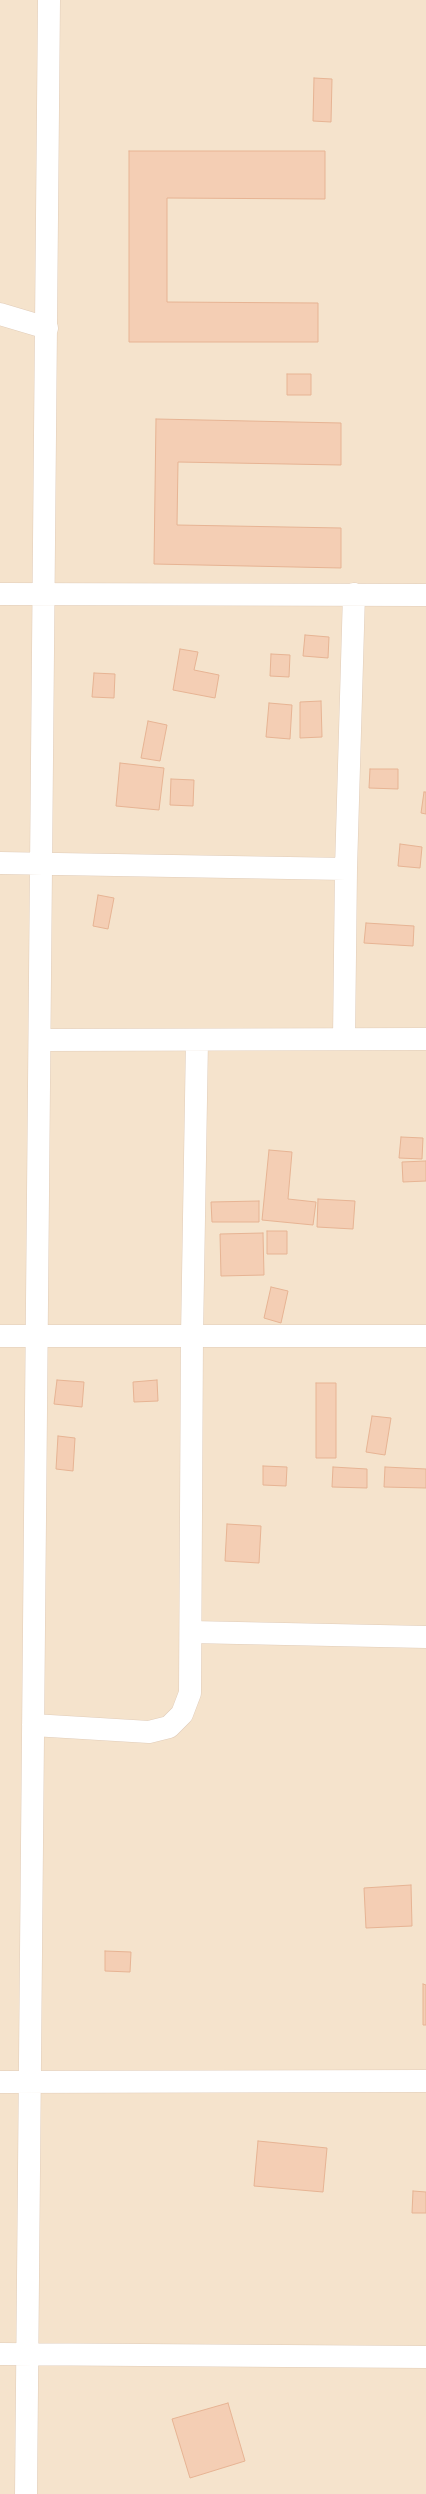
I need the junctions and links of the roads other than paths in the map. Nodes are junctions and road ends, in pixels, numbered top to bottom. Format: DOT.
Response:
graph roads {
  1 [pos="49,0"];
  2 [pos="0,314"];
  3 [pos="47,328"];
  4 [pos="0,594"];
  5 [pos="45,594"];
  6 [pos="354,594"];
  7 [pos="426,595"];
  8 [pos="0,863"];
  9 [pos="42,864"];
  10 [pos="346,868"];
  11 [pos="344,1039"];
  12 [pos="426,1039"];
  13 [pos="40,1040"];
  14 [pos="197,1040"];
  15 [pos="0,1336"];
  16 [pos="35,1336"];
  17 [pos="192,1336"];
  18 [pos="426,1336"];
  19 [pos="191,1632"];
  20 [pos="426,1637"];
  21 [pos="34,1725"];
  22 [pos="426,2081"];
  23 [pos="0,2082"];
  24 [pos="31,2082"];
  25 [pos="0,2354"];
  26 [pos="28,2354"];
  27 [pos="426,2357"];
  28 [pos="26,2494"];
  1 -- 3 [label="street"];
  2 -- 3 [label="street"];
  3 -- 5 [label="street"];
  4 -- 5 [label="street"];
  5 -- 6 [label="street"];
  5 -- 9 [label="street"];
  6 -- 7 [label="street"];
  6 -- 10 [label="street"];
  8 -- 9 [label="street"];
  9 -- 10 [label="street"];
  9 -- 13 [label="street"];
  10 -- 11 [label="street"];
  11 -- 12 [label="street"];
  11 -- 14 [label="street"];
  13 -- 14 [label="street"];
  13 -- 16 [label="street"];
  14 -- 17 [label="street"];
  15 -- 16 [label="street"];
  16 -- 17 [label="street"];
  16 -- 21 [label="street"];
  17 -- 18 [label="street"];
  17 -- 19 [label="street"];
  19 -- 20 [label="street"];
  19 -- 21 [label="street"];
  21 -- 24 [label="street"];
  22 -- 24 [label="street"];
  23 -- 24 [label="street"];
  24 -- 26 [label="street"];
  25 -- 26 [label="street"];
  26 -- 27 [label="street"];
  26 -- 28 [label="street"];
}
